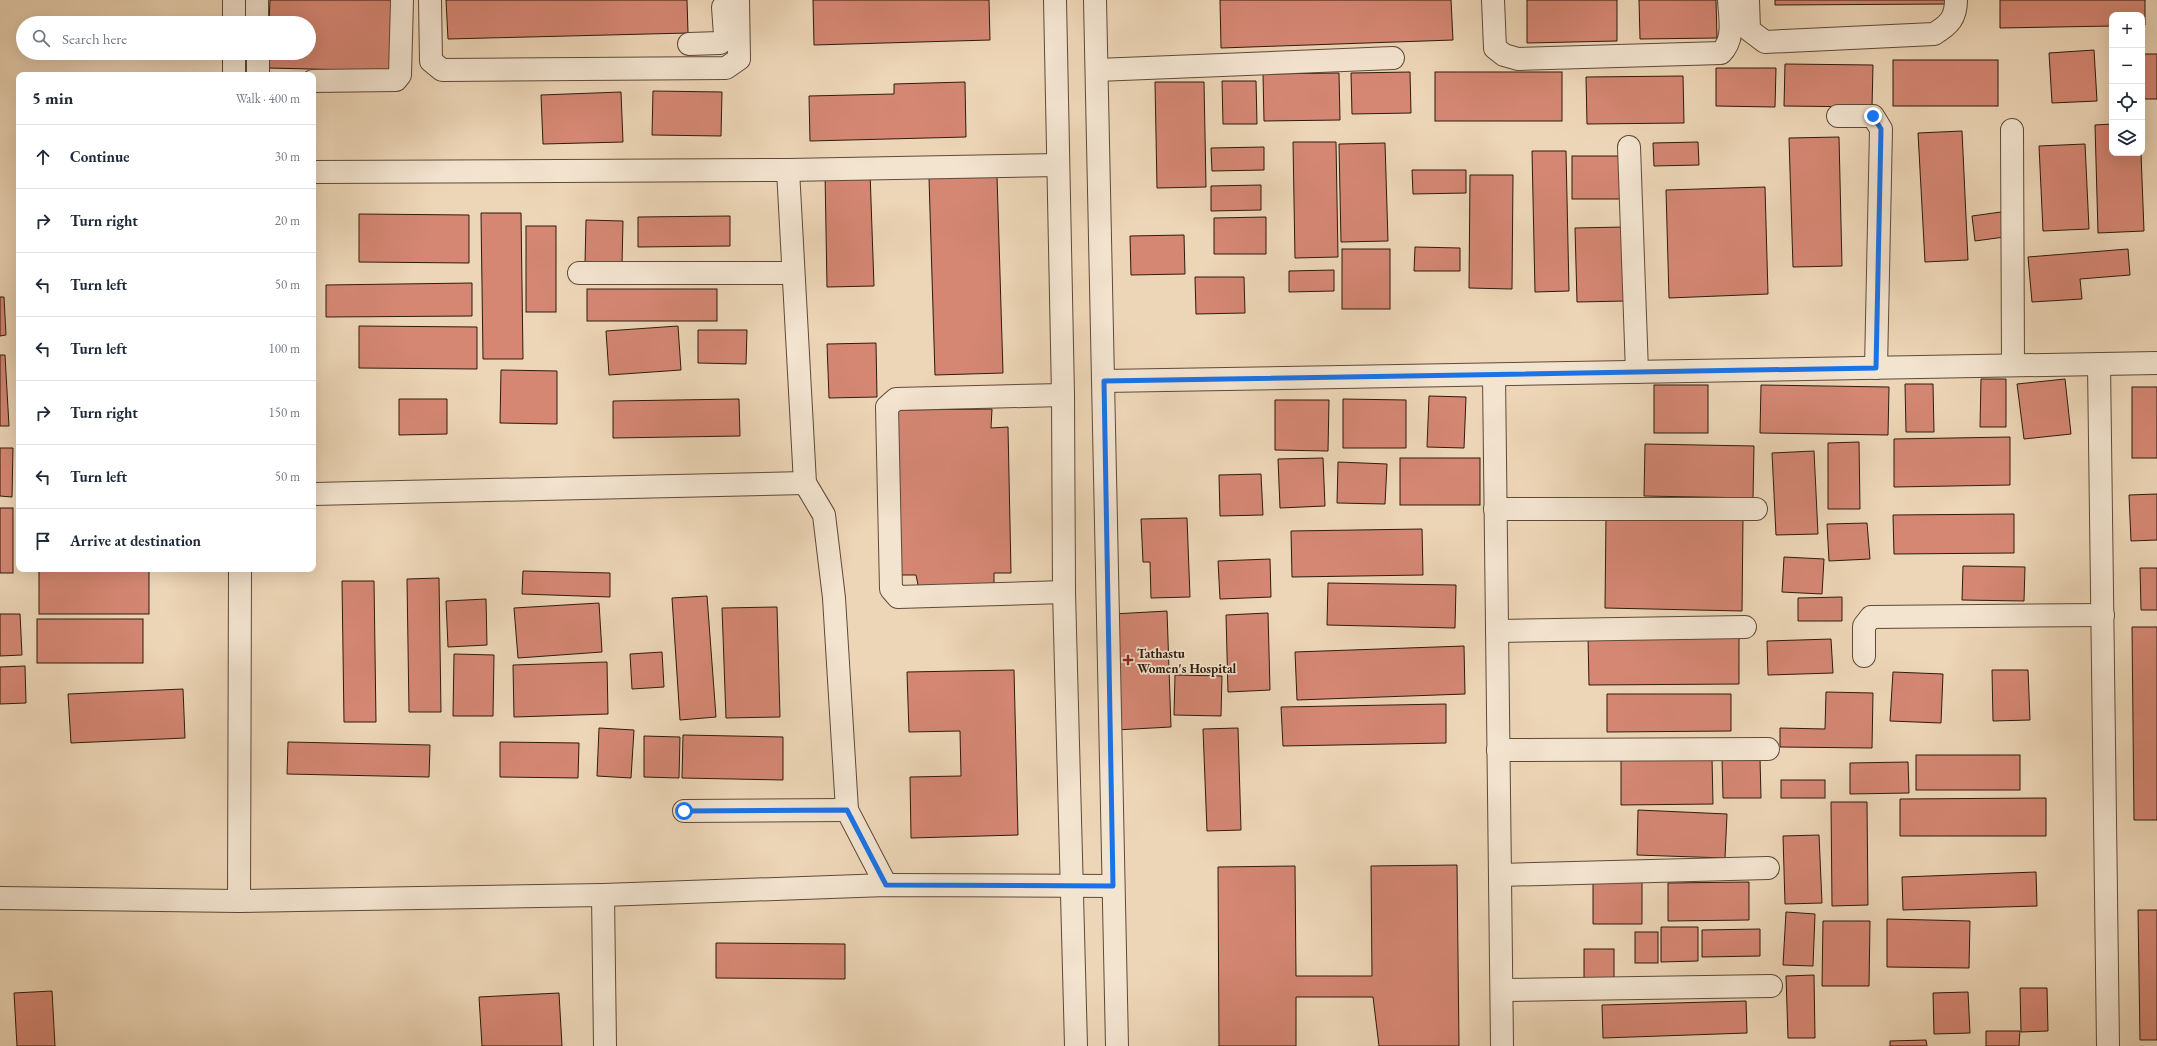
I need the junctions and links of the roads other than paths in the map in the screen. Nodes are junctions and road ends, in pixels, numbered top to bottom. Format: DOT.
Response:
graph roads {
  1 [pos="234,0"];
  2 [pos="257,0"];
  3 [pos="402,0"];
  4 [pos="430,0"];
  5 [pos="723,0"];
  6 [pos="738,0"];
  7 [pos="1055,0"];
  8 [pos="1095,0"];
  9 [pos="1493,0"];
  10 [pos="1729,0"];
  11 [pos="1748,0"];
  12 [pos="1956,0"];
  13 [pos="234,16"];
  14 [pos="258,16"];
  15 [pos="689,44"];
  16 [pos="1393,58"];
  17 [pos="234,60"];
  18 [pos="258,60"];
  19 [pos="1097,70"];
  20 [pos="234,72"];
  21 [pos="258,72"];
  22 [pos="316,81"];
  23 [pos="1838,116"];
  24 [pos="2012,130"];
  25 [pos="1630,147"];
  26 [pos="1058,165"];
  27 [pos="788,170"];
  28 [pos="316,172"];
  29 [pos="579,273"];
  30 [pos="794,273"];
  31 [pos="2157,363"];
  32 [pos="2099,364"];
  33 [pos="2013,365"];
  34 [pos="1876,368"];
  35 [pos="1637,372"];
  36 [pos="1494,375"];
  37 [pos="1104,381"];
  38 [pos="1063,395"];
  39 [pos="804,483"];
  40 [pos="316,494"];
  41 [pos="1495,509"];
  42 [pos="1756,509"];
  43 [pos="240,572"];
  44 [pos="1064,592"];
  45 [pos="2103,615"];
  46 [pos="1745,627"];
  47 [pos="1497,631"];
  48 [pos="1864,656"];
  49 [pos="1768,749"];
  50 [pos="1498,750"];
  51 [pos="847,810"];
  52 [pos="684,811"];
  53 [pos="1768,868"];
  54 [pos="1500,875"];
  55 [pos="886,885"];
  56 [pos="1073,886"];
  57 [pos="1113,886"];
  58 [pos="603,894"];
  59 [pos="0,898"];
  60 [pos="239,901"];
  61 [pos="1770,986"];
  62 [pos="1502,990"];
  63 [pos="605,1046"];
  64 [pos="1076,1046"];
  65 [pos="1117,1046"];
  66 [pos="1502,1046"];
  67 [pos="2108,1046"];
  1 -- 13 [label="street"];
  2 -- 14 [label="street"];
  3 -- 22 [label="street"];
  4 -- 6 [label="street"];
  5 -- 15 [label="street"];
  7 -- 26 [label="street"];
  8 -- 19 [label="street"];
  9 -- 10 [label="street"];
  11 -- 12 [label="street"];
  16 -- 19 [label="street"];
  17 -- 20 [label="street"];
  18 -- 21 [label="street"];
  19 -- 37 [label="street"];
  23 -- 34 [label="street"];
  24 -- 33 [label="street"];
  25 -- 35 [label="street"];
  26 -- 27 [label="street"];
  26 -- 38 [label="street"];
  27 -- 28 [label="street"];
  27 -- 30 [label="street"];
  29 -- 30 [label="street"];
  30 -- 39 [label="street"];
  31 -- 32 [label="street"];
  32 -- 33 [label="street"];
  32 -- 45 [label="street"];
  33 -- 34 [label="street"];
  34 -- 35 [label="street"];
  35 -- 36 [label="street"];
  36 -- 37 [label="street"];
  36 -- 41 [label="street"];
  37 -- 57 [label="street"];
  38 -- 44 [label="street"];
  38 -- 44 [label="street"];
  39 -- 40 [label="street"];
  39 -- 51 [label="street"];
  41 -- 42 [label="street"];
  41 -- 47 [label="street"];
  43 -- 60 [label="street"];
  44 -- 56 [label="street"];
  45 -- 48 [label="street"];
  45 -- 67 [label="street"];
  46 -- 47 [label="street"];
  47 -- 50 [label="street"];
  49 -- 50 [label="street"];
  50 -- 54 [label="street"];
  51 -- 52 [label="street"];
  51 -- 55 [label="street"];
  53 -- 54 [label="street"];
  54 -- 62 [label="street"];
  55 -- 56 [label="street"];
  55 -- 58 [label="street"];
  56 -- 57 [label="street"];
  56 -- 64 [label="street"];
  57 -- 65 [label="street"];
  58 -- 60 [label="street"];
  58 -- 63 [label="street"];
  59 -- 60 [label="street"];
  61 -- 62 [label="street"];
  62 -- 66 [label="street"];
}
